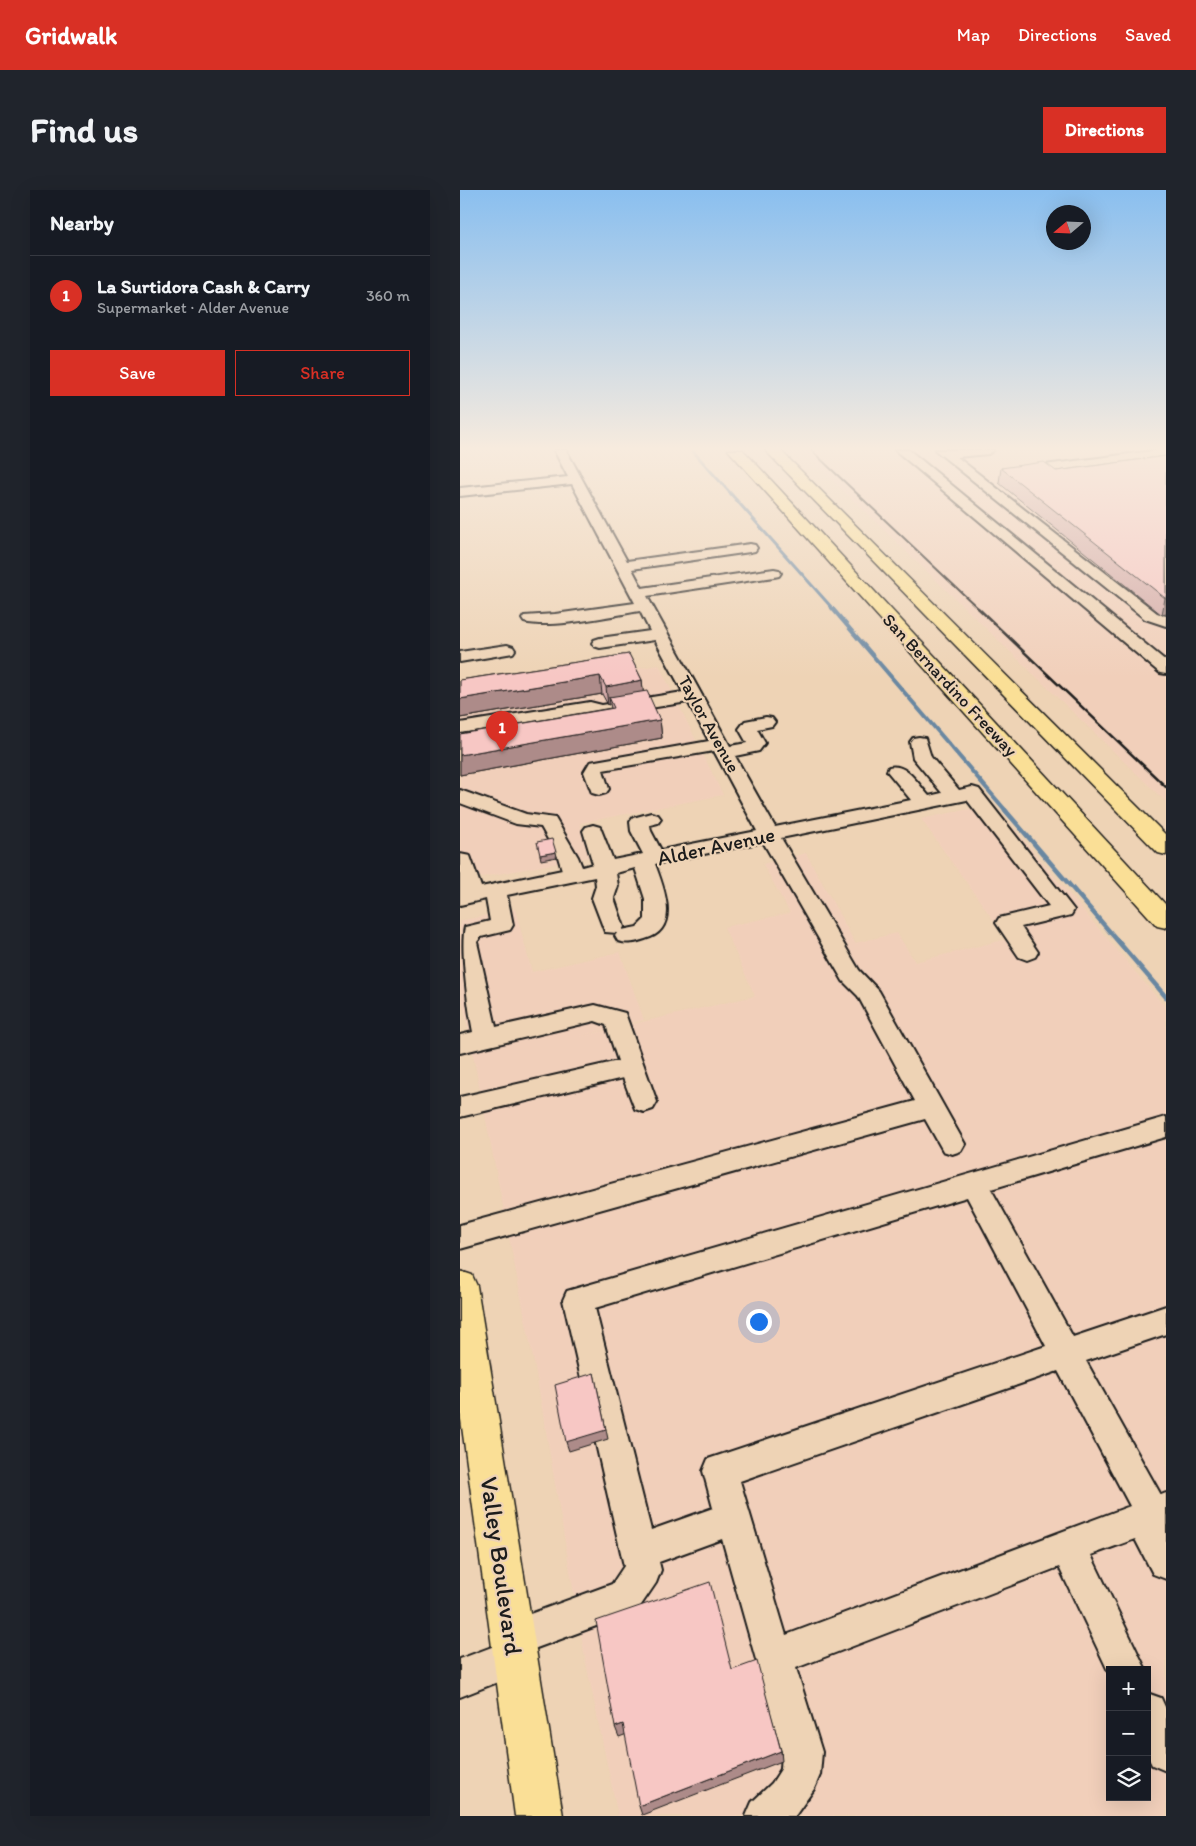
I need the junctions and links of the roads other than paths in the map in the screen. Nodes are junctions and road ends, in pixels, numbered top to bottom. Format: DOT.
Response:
graph roads {
  1 [pos="601,526"];
  2 [pos="805,526"];
  3 [pos="847,526"];
  4 [pos="993,526"];
  5 [pos="1037,526"];
  6 [pos="750,548"];
  7 [pos="623,566"];
  8 [pos="774,573"];
  9 [pos="641,599"];
  10 [pos="530,619"];
  11 [pos="1166,621"];
  12 [pos="660,634"];
  13 [pos="600,644"];
  14 [pos="507,650"];
  15 [pos="460,657"];
  16 [pos="1166,669"];
  17 [pos="693,696"];
  18 [pos="600,711"];
  19 [pos="766,722"];
  20 [pos="460,728"];
  21 [pos="460,742"];
  22 [pos="919,742"];
  23 [pos="722,748"];
  24 [pos="896,771"];
  25 [pos="600,789"];
  26 [pos="963,794"];
  27 [pos="460,796"];
  28 [pos="924,802"];
  29 [pos="651,819"];
  30 [pos="593,831"];
  31 [pos="769,834"];
  32 [pos="1166,848"];
  33 [pos="649,859"];
  34 [pos="460,861"];
  35 [pos="604,869"];
  36 [pos="574,875"];
  37 [pos="476,895"];
  38 [pos="1166,920"];
  39 [pos="1027,952"];
  40 [pos="486,1038"];
  41 [pos="460,1044"];
  42 [pos="632,1067"];
  43 [pos="644,1102"];
  44 [pos="460,1107"];
  45 [pos="931,1107"];
  46 [pos="1166,1127"];
  47 [pos="952,1144"];
  48 [pos="974,1184"];
  49 [pos="460,1237"];
  50 [pos="462,1311"];
  51 [pos="1166,1320"];
  52 [pos="1065,1354"];
  53 [pos="470,1418"];
  54 [pos="1154,1514"];
  55 [pos="733,1518"];
  56 [pos="1068,1546"];
  57 [pos="639,1552"];
  58 [pos="1166,1561"];
  59 [pos="514,1647"];
  60 [pos="774,1658"];
  61 [pos="1125,1666"];
  62 [pos="460,1678"];
  63 [pos="1151,1720"];
  64 [pos="1166,1751"];
  65 [pos="539,1816"];
  66 [pos="766,1816"];
  1 -- 7 [label="street, Taylor Avenue"];
  2 -- 38 [label="main road, San Bernardino Freeway"];
  3 -- 32 [label="main road, San Bernardino Freeway"];
  4 -- 16 [label="street"];
  5 -- 11 [label="street"];
  6 -- 7 [label="street"];
  7 -- 9 [label="street, Taylor Avenue"];
  8 -- 9 [label="street"];
  9 -- 10 [label="street"];
  9 -- 12 [label="street, Taylor Avenue"];
  12 -- 13 [label="street"];
  12 -- 17 [label="street, Taylor Avenue"];
  14 -- 15 [label="street"];
  17 -- 18 [label="street"];
  17 -- 23 [label="street, Taylor Avenue"];
  18 -- 20 [label="street"];
  18 -- 21 [label="street"];
  19 -- 23 [label="street"];
  22 -- 26 [label="street"];
  23 -- 25 [label="street"];
  23 -- 31 [label="street, Taylor Avenue"];
  24 -- 28 [label="street"];
  26 -- 28 [label="street, Alder Avenue"];
  26 -- 39 [label="street"];
  27 -- 36 [label="street"];
  28 -- 31 [label="street, Alder Avenue"];
  29 -- 33 [label="street"];
  30 -- 35 [label="street"];
  31 -- 33 [label="street, Alder Avenue"];
  31 -- 45 [label="street, Taylor Avenue"];
  33 -- 35 [label="street, Alder Avenue"];
  33 -- 35 [label="street"];
  34 -- 37 [label="street"];
  35 -- 36 [label="street, Alder Avenue"];
  36 -- 37 [label="street, Alder Avenue"];
  37 -- 40 [label="street"];
  40 -- 41 [label="street"];
  40 -- 42 [label="street"];
  42 -- 43 [label="street"];
  42 -- 44 [label="street"];
  45 -- 47 [label="street, Taylor Avenue"];
  45 -- 49 [label="street"];
  46 -- 48 [label="street"];
  48 -- 52 [label="street"];
  48 -- 57 [label="street"];
  50 -- 53 [label="main road, Valley Boulevard"];
  51 -- 52 [label="street"];
  52 -- 54 [label="street"];
  52 -- 55 [label="street"];
  53 -- 59 [label="main road, Valley Boulevard"];
  54 -- 56 [label="street"];
  54 -- 58 [label="street"];
  55 -- 57 [label="street"];
  55 -- 60 [label="street"];
  56 -- 60 [label="street"];
  56 -- 61 [label="street"];
  57 -- 59 [label="street"];
  59 -- 62 [label="street"];
  59 -- 65 [label="main road, Valley Boulevard"];
  60 -- 66 [label="street"];
  63 -- 64 [label="street"];
}
